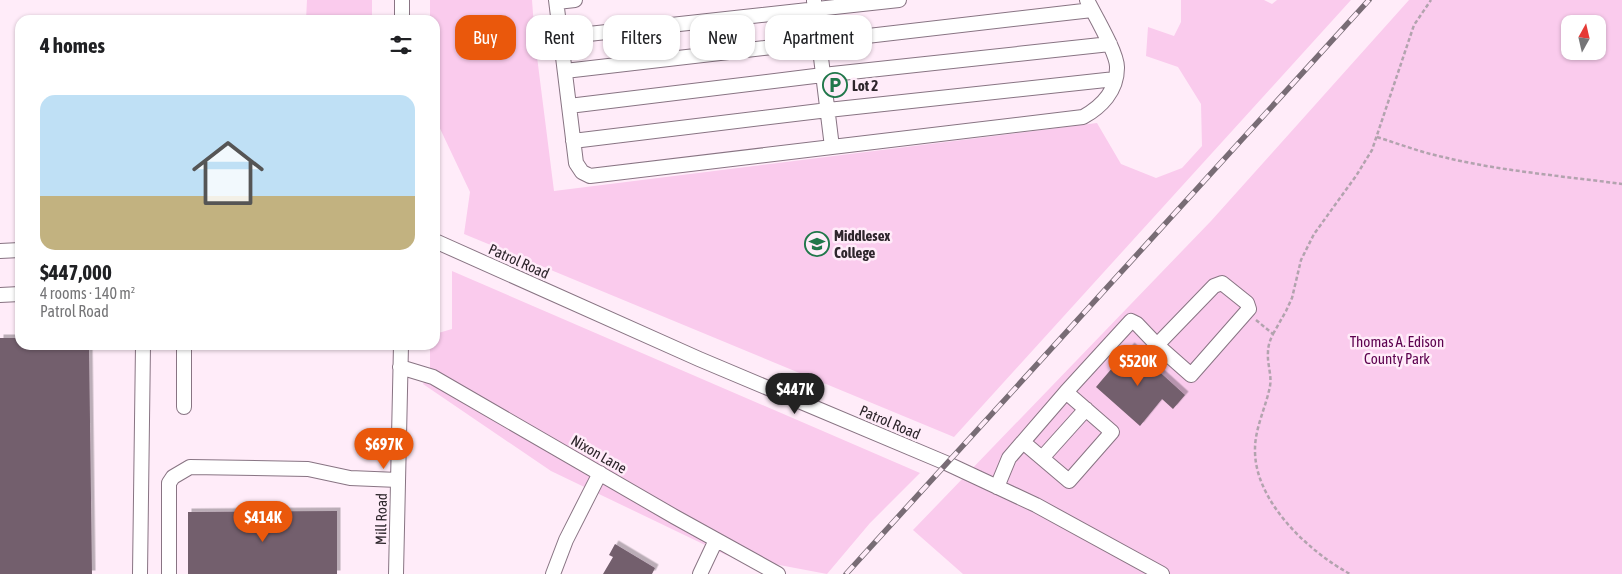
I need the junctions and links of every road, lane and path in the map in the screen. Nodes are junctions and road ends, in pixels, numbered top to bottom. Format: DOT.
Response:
graph roads {
  1 [pos="402,0"];
  2 [pos="575,0"];
  3 [pos="900,0"];
  4 [pos="1431,0"];
  5 [pos="556,1"];
  6 [pos="814,5"];
  7 [pos="1090,5"];
  8 [pos="402,15"];
  9 [pos="558,15"];
  10 [pos="593,33"];
  11 [pos="872,35"];
  12 [pos="1110,44"];
  13 [pos="765,48"];
  14 [pos="564,60"];
  15 [pos="821,60"];
  16 [pos="565,71"];
  17 [pos="823,75"];
  18 [pos="1115,79"];
  19 [pos="569,106"];
  20 [pos="828,110"];
  21 [pos="1377,137"];
  22 [pos="573,142"];
  23 [pos="832,147"];
  24 [pos="1622,184"];
  25 [pos="440,243"];
  26 [pos="15,250"];
  27 [pos="0,251"];
  28 [pos="15,294"];
  29 [pos="0,295"];
  30 [pos="1246,312"];
  31 [pos="1273,334"];
  32 [pos="1157,345"];
  33 [pos="143,350"];
  34 [pos="184,350"];
  35 [pos="401,350"];
  36 [pos="400,368"];
  37 [pos="1066,392"];
  38 [pos="184,407"];
  39 [pos="1086,409"];
  40 [pos="1023,442"];
  41 [pos="1042,458"];
  42 [pos="600,473"];
  43 [pos="398,480"];
  44 [pos="997,487"];
  45 [pos="716,540"];
  46 [pos="140,574"];
  47 [pos="169,574"];
  48 [pos="396,574"];
  49 [pos="553,574"];
  50 [pos="700,574"];
  51 [pos="778,574"];
  52 [pos="1162,574"];
  53 [pos="1350,574"];
  1 -- 8 [label="street"];
  2 -- 5 [label="street"];
  3 -- 6 [label="street"];
  4 -- 21 [label="path"];
  5 -- 9 [label="street"];
  6 -- 10 [label="street"];
  7 -- 11 [label="street"];
  7 -- 12 [label="street"];
  12 -- 17 [label="street"];
  12 -- 18 [label="street"];
  13 -- 16 [label="street"];
  14 -- 16 [label="street"];
  15 -- 17 [label="street"];
  16 -- 19 [label="street"];
  17 -- 19 [label="street"];
  17 -- 20 [label="street"];
  18 -- 20 [label="street"];
  18 -- 23 [label="street"];
  19 -- 22 [label="street"];
  20 -- 22 [label="street"];
  20 -- 23 [label="street"];
  21 -- 24 [label="path"];
  21 -- 31 [label="path"];
  22 -- 23 [label="street"];
  25 -- 44 [label="street, Patrol Road"];
  26 -- 27 [label="street"];
  28 -- 29 [label="street"];
  30 -- 31 [label="path"];
  30 -- 32 [label="street"];
  30 -- 32 [label="street"];
  31 -- 53 [label="path"];
  32 -- 37 [label="street"];
  33 -- 46 [label="street"];
  34 -- 38 [label="street"];
  35 -- 36 [label="street, Mill Road"];
  36 -- 42 [label="street, Nixon Lane"];
  36 -- 43 [label="street, Mill Road"];
  37 -- 39 [label="street"];
  37 -- 40 [label="street"];
  39 -- 41 [label="street"];
  39 -- 41 [label="street"];
  40 -- 41 [label="street"];
  40 -- 44 [label="street"];
  42 -- 45 [label="street, Nixon Lane"];
  42 -- 49 [label="street"];
  43 -- 47 [label="street"];
  43 -- 48 [label="street, Mill Road"];
  44 -- 52 [label="street, Patrol Road"];
  45 -- 50 [label="street"];
  45 -- 51 [label="street, Nixon Lane"];
}
